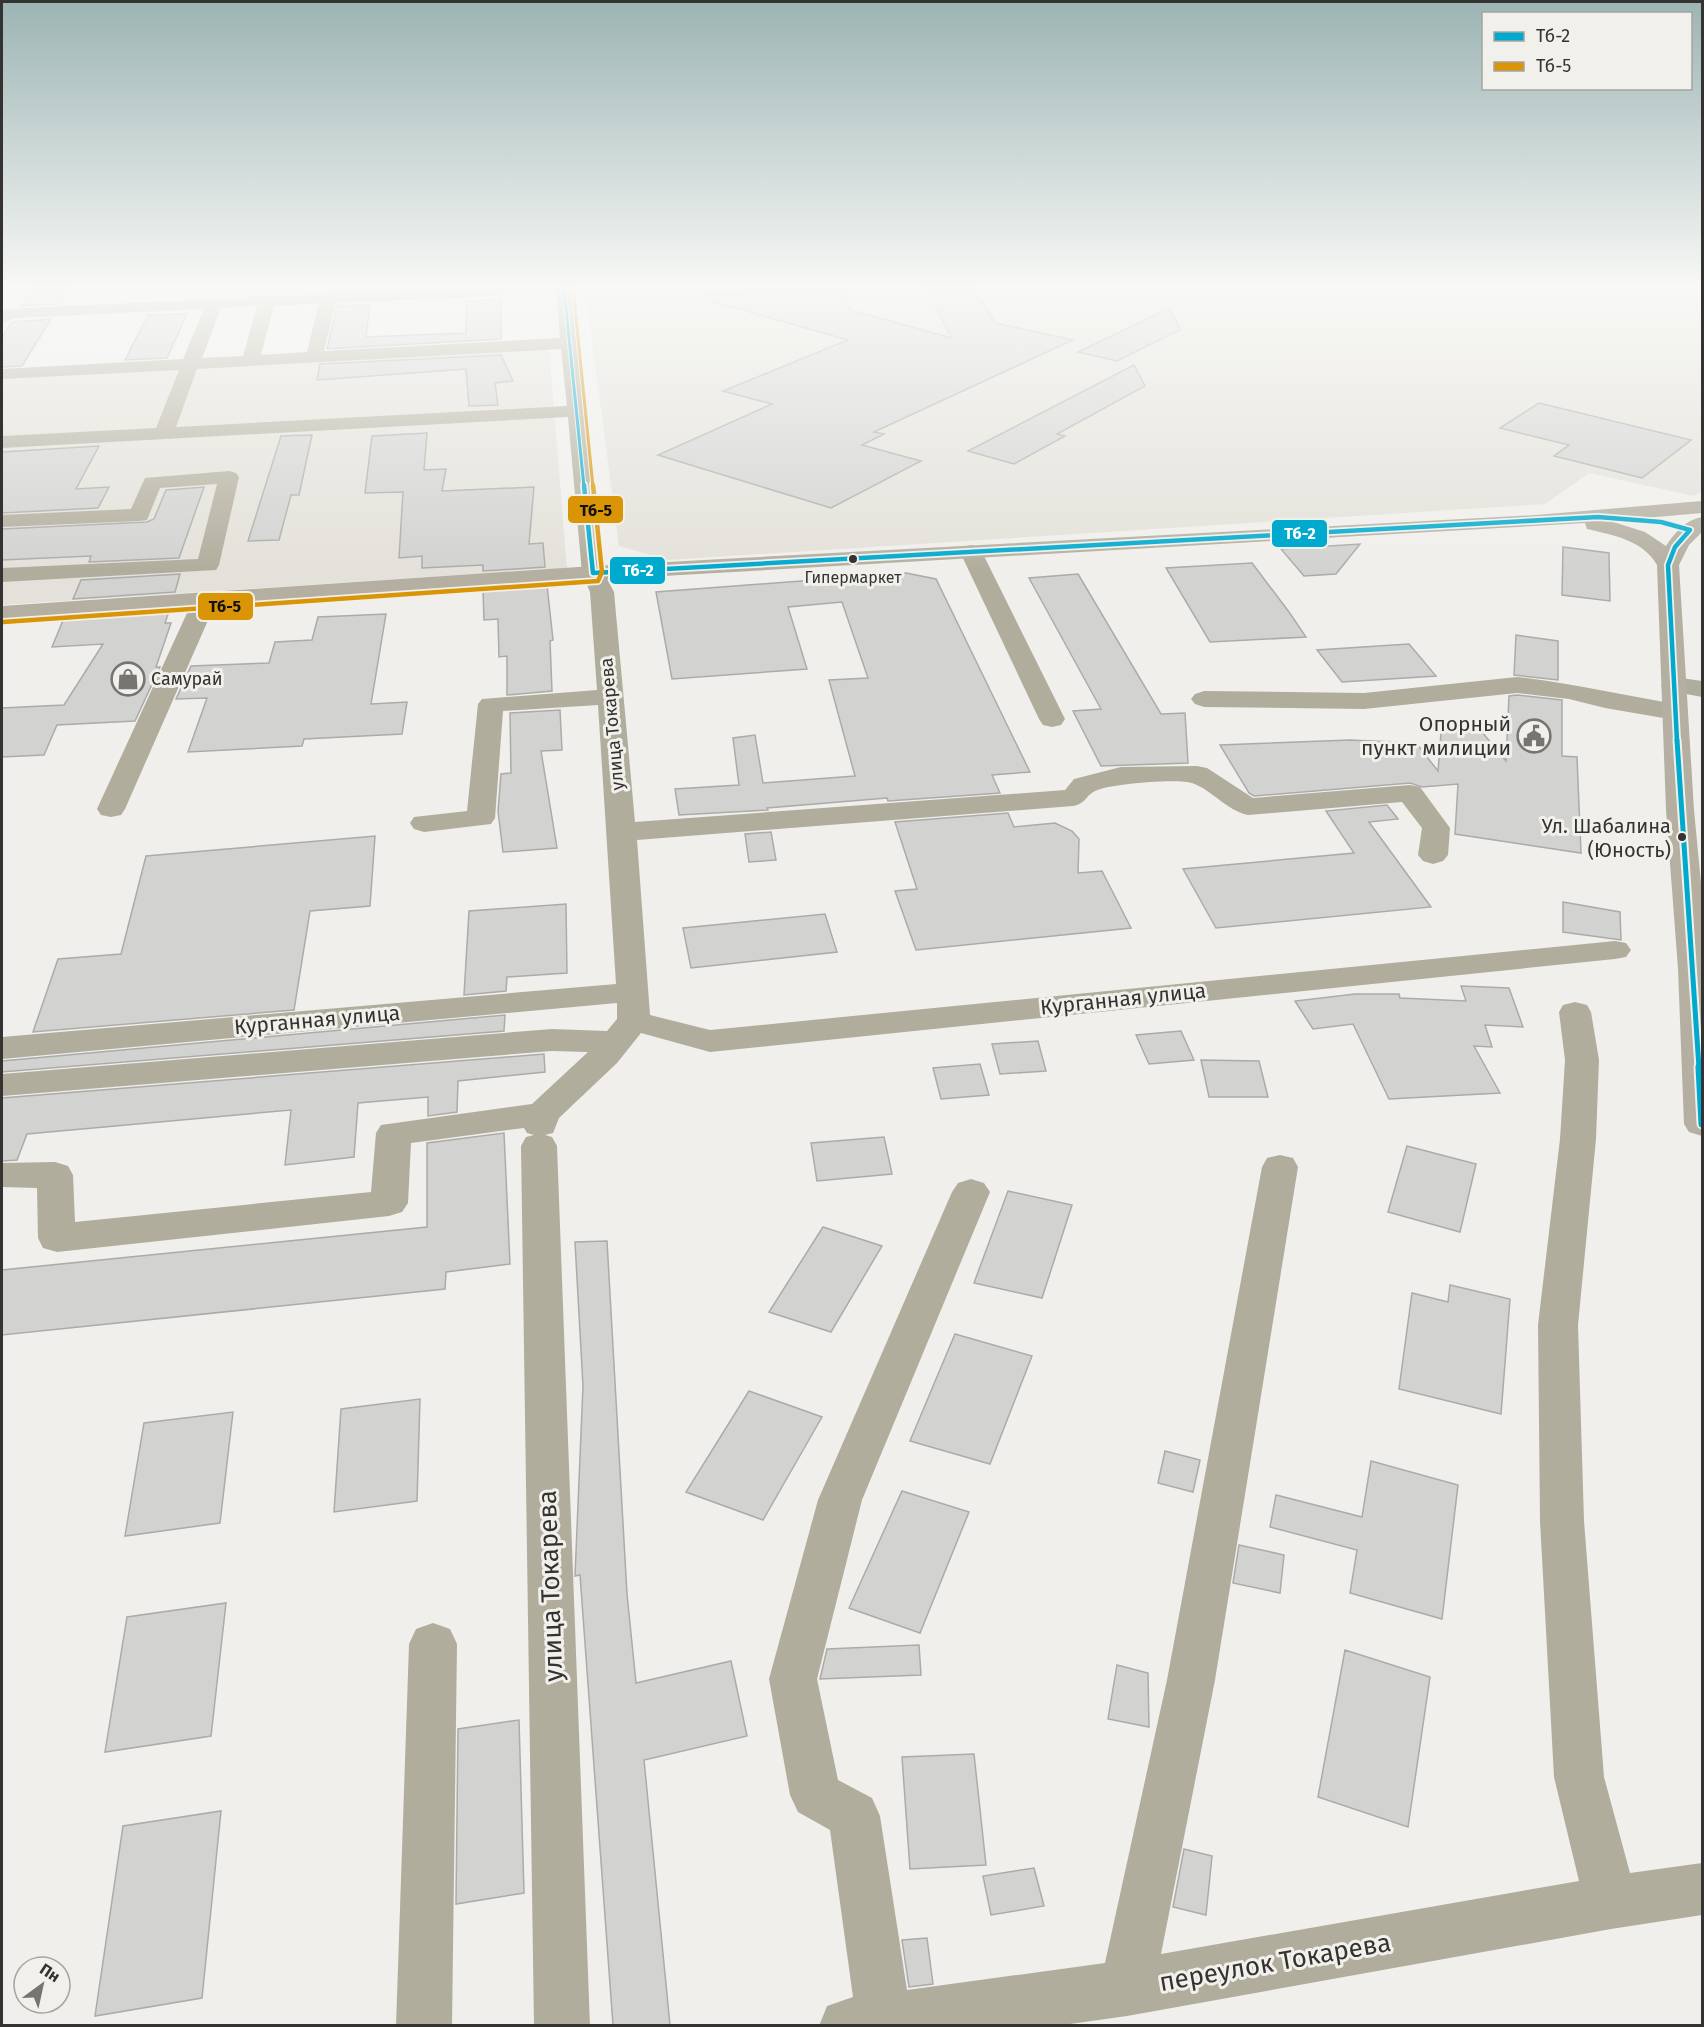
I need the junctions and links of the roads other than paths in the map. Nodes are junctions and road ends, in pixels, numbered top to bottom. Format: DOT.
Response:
graph roads {
  1 [pos="184,383"];
  2 [pos="574,383"];
  3 [pos="578,411"];
  4 [pos="163,434"];
  5 [pos="2,442"];
  6 [pos="1702,507"];
  7 [pos="1599,517"];
  8 [pos="2,521"];
  9 [pos="1536,521"];
  10 [pos="1698,529"];
  11 [pos="971,552"];
  12 [pos="1668,565"];
  13 [pos="593,573"];
  14 [pos="60,574"];
  15 [pos="2,575"];
  16 [pos="205,600"];
  17 [pos="45,611"];
  18 [pos="2,613"];
  19 [pos="1702,690"];
  20 [pos="609,697"];
  21 [pos="1204,699"];
  22 [pos="1675,699"];
  23 [pos="1052,719"];
  24 [pos="111,809"];
  25 [pos="424,824"];
  26 [pos="622,832"];
  27 [pos="1433,855"];
  28 [pos="1615,950"];
  29 [pos="1575,1012"];
  30 [pos="627,1018"];
  31 [pos="2,1048"];
  32 [pos="1701,1064"];
  33 [pos="2,1085"];
  34 [pos="1702,1125"];
  35 [pos="540,1128"];
  36 [pos="1280,1167"];
  37 [pos="2,1175"];
  38 [pos="971,1192"];
  39 [pos="433,1644"];
  40 [pos="1702,1889"];
  41 [pos="1611,1902"];
  42 [pos="1127,1988"];
  43 [pos="865,2023"];
  44 [pos="424,2025"];
  45 [pos="562,2025"];
  1 -- 4 [label="street"];
  2 -- 3 [label="street, улица Токарева"];
  3 -- 4 [label="street"];
  3 -- 13 [label="street, улица Токарева"];
  4 -- 5 [label="street"];
  6 -- 7 [label="main road"];
  7 -- 9 [label="main road"];
  7 -- 10 [label="main road"];
  8 -- 14 [label="street"];
  9 -- 11 [label="main road"];
  9 -- 12 [label="main road"];
  10 -- 12 [label="main road"];
  11 -- 13 [label="main road"];
  11 -- 23 [label="street"];
  12 -- 22 [label="main road"];
  13 -- 16 [label="main road"];
  13 -- 20 [label="street, улица Токарева"];
  14 -- 15 [label="street"];
  14 -- 17 [label="street"];
  16 -- 17 [label="main road"];
  16 -- 24 [label="street"];
  17 -- 18 [label="main road"];
  19 -- 22 [label="street"];
  20 -- 25 [label="street"];
  20 -- 26 [label="street, улица Токарева"];
  21 -- 22 [label="street"];
  22 -- 32 [label="main road"];
  26 -- 27 [label="street"];
  26 -- 30 [label="street, улица Токарева"];
  28 -- 30 [label="street, Курганная улица"];
  29 -- 41 [label="street"];
  30 -- 31 [label="street, Курганная улица"];
  30 -- 33 [label="street, Курганная улица"];
  30 -- 35 [label="street"];
  32 -- 34 [label="main road"];
  35 -- 37 [label="street"];
  35 -- 45 [label="street, улица Токарева"];
  36 -- 42 [label="street"];
  38 -- 43 [label="street"];
  39 -- 44 [label="street"];
  40 -- 41 [label="street, переулок Токарева"];
  41 -- 42 [label="street, переулок Токарева"];
  42 -- 43 [label="street, переулок Токарева"];
}
